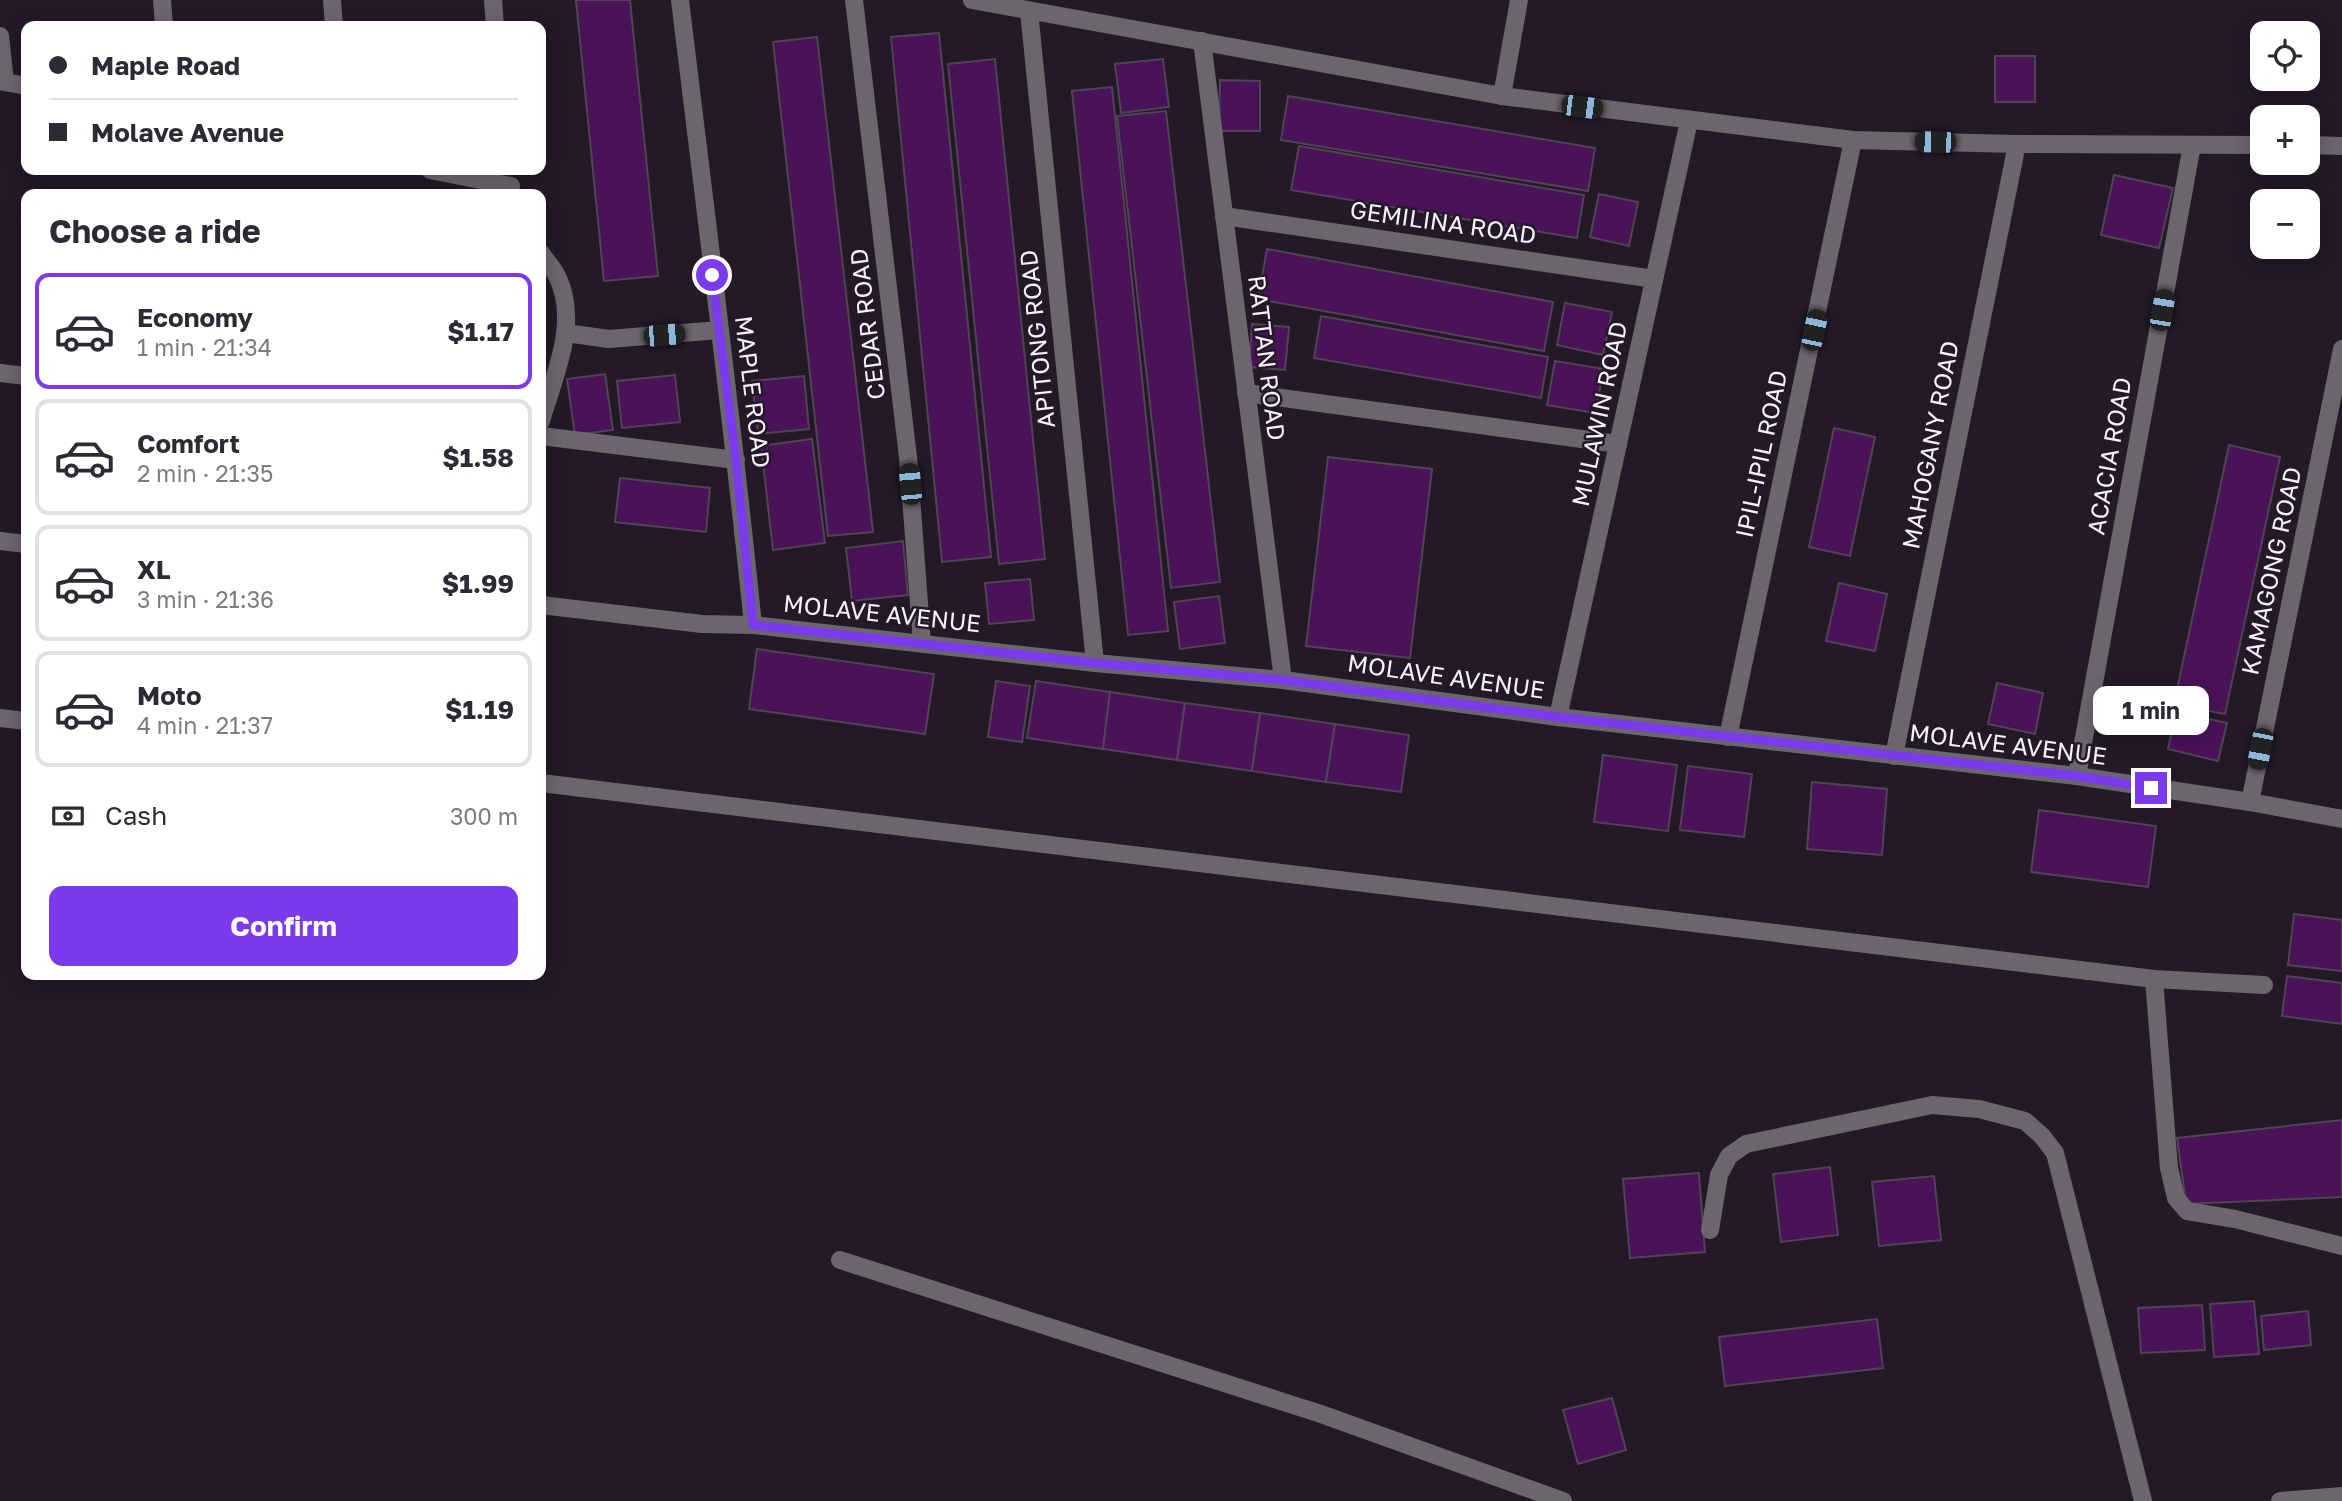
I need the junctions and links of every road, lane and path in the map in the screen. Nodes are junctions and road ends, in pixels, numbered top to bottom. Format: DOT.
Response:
graph roads {
  1 [pos="162,0"];
  2 [pos="332,0"];
  3 [pos="493,0"];
  4 [pos="680,0"];
  5 [pos="855,0"];
  6 [pos="972,0"];
  7 [pos="1519,0"];
  8 [pos="1029,11"];
  9 [pos="164,21"];
  10 [pos="334,21"];
  11 [pos="495,21"];
  12 [pos="0,36"];
  13 [pos="1202,41"];
  14 [pos="3,81"];
  15 [pos="21,85"];
  16 [pos="1502,96"];
  17 [pos="1689,121"];
  18 [pos="1853,140"];
  19 [pos="2017,144"];
  20 [pos="2192,145"];
  21 [pos="2250,145"];
  22 [pos="2320,145"];
  23 [pos="2342,146"];
  24 [pos="461,175"];
  25 [pos="511,183"];
  26 [pos="1224,216"];
  27 [pos="546,260"];
  28 [pos="1654,279"];
  29 [pos="719,330"];
  30 [pos="566,333"];
  31 [pos="2342,349"];
  32 [pos="0,373"];
  33 [pos="21,375"];
  34 [pos="1246,393"];
  35 [pos="546,403"];
  36 [pos="546,437"];
  37 [pos="1618,444"];
  38 [pos="736,460"];
  39 [pos="0,541"];
  40 [pos="21,543"];
  41 [pos="546,606"];
  42 [pos="753,625"];
  43 [pos="922,643"];
  44 [pos="1095,663"];
  45 [pos="1283,680"];
  46 [pos="1558,717"];
  47 [pos="0,718"];
  48 [pos="21,720"];
  49 [pos="1728,737"];
  50 [pos="1894,756"];
  51 [pos="2077,776"];
  52 [pos="546,784"];
  53 [pos="2250,802"];
  54 [pos="2342,820"];
  55 [pos="2154,979"];
  56 [pos="2264,985"];
  57 [pos="1710,1230"];
  58 [pos="2342,1246"];
  59 [pos="840,1260"];
  60 [pos="2342,1496"];
  61 [pos="1563,1501"];
  62 [pos="2143,1501"];
  63 [pos="2280,1501"];
  1 -- 9 [label="street"];
  2 -- 10 [label="street"];
  3 -- 11 [label="street"];
  4 -- 29 [label="street, MAPLE ROAD"];
  5 -- 43 [label="street, CEDAR ROAD"];
  6 -- 8 [label="street"];
  7 -- 16 [label="street"];
  8 -- 13 [label="street"];
  8 -- 44 [label="street, APITONG ROAD"];
  12 -- 14 [label="street"];
  13 -- 16 [label="street"];
  13 -- 26 [label="street, RATTAN ROAD"];
  14 -- 15 [label="street"];
  16 -- 17 [label="street"];
  17 -- 18 [label="street"];
  17 -- 28 [label="street, MULAWIN ROAD"];
  18 -- 19 [label="street"];
  18 -- 49 [label="street, IPIL-IPIL ROAD"];
  19 -- 20 [label="street"];
  19 -- 50 [label="street, MAHOGANY ROAD"];
  20 -- 21 [label="street"];
  20 -- 51 [label="street, ACACIA ROAD"];
  22 -- 23 [label="street"];
  24 -- 25 [label="street"];
  26 -- 28 [label="street, GEMILINA ROAD"];
  26 -- 34 [label="street, RATTAN ROAD"];
  27 -- 30 [label="street"];
  28 -- 37 [label="street, MULAWIN ROAD"];
  29 -- 30 [label="street"];
  29 -- 38 [label="street, MAPLE ROAD"];
  30 -- 35 [label="street"];
  31 -- 53 [label="street, KAMAGONG ROAD"];
  32 -- 33 [label="street"];
  34 -- 37 [label="street"];
  34 -- 45 [label="street, RATTAN ROAD"];
  36 -- 38 [label="street"];
  37 -- 46 [label="street, MULAWIN ROAD"];
  38 -- 42 [label="street, MAPLE ROAD"];
  39 -- 40 [label="street"];
  41 -- 42 [label="street, MOLAVE AVENUE"];
  42 -- 43 [label="street, MOLAVE AVENUE"];
  43 -- 44 [label="street, MOLAVE AVENUE"];
  44 -- 45 [label="street, MOLAVE AVENUE"];
  45 -- 46 [label="street, MOLAVE AVENUE"];
  46 -- 49 [label="street, MOLAVE AVENUE"];
  47 -- 48 [label="street"];
  49 -- 50 [label="street, MOLAVE AVENUE"];
  50 -- 51 [label="street, MOLAVE AVENUE"];
  51 -- 53 [label="street, MOLAVE AVENUE"];
  52 -- 55 [label="street"];
  53 -- 54 [label="street, MOLAVE AVENUE"];
  55 -- 56 [label="street"];
  55 -- 58 [label="street"];
  57 -- 62 [label="street"];
  59 -- 61 [label="street"];
  60 -- 63 [label="street"];
}
